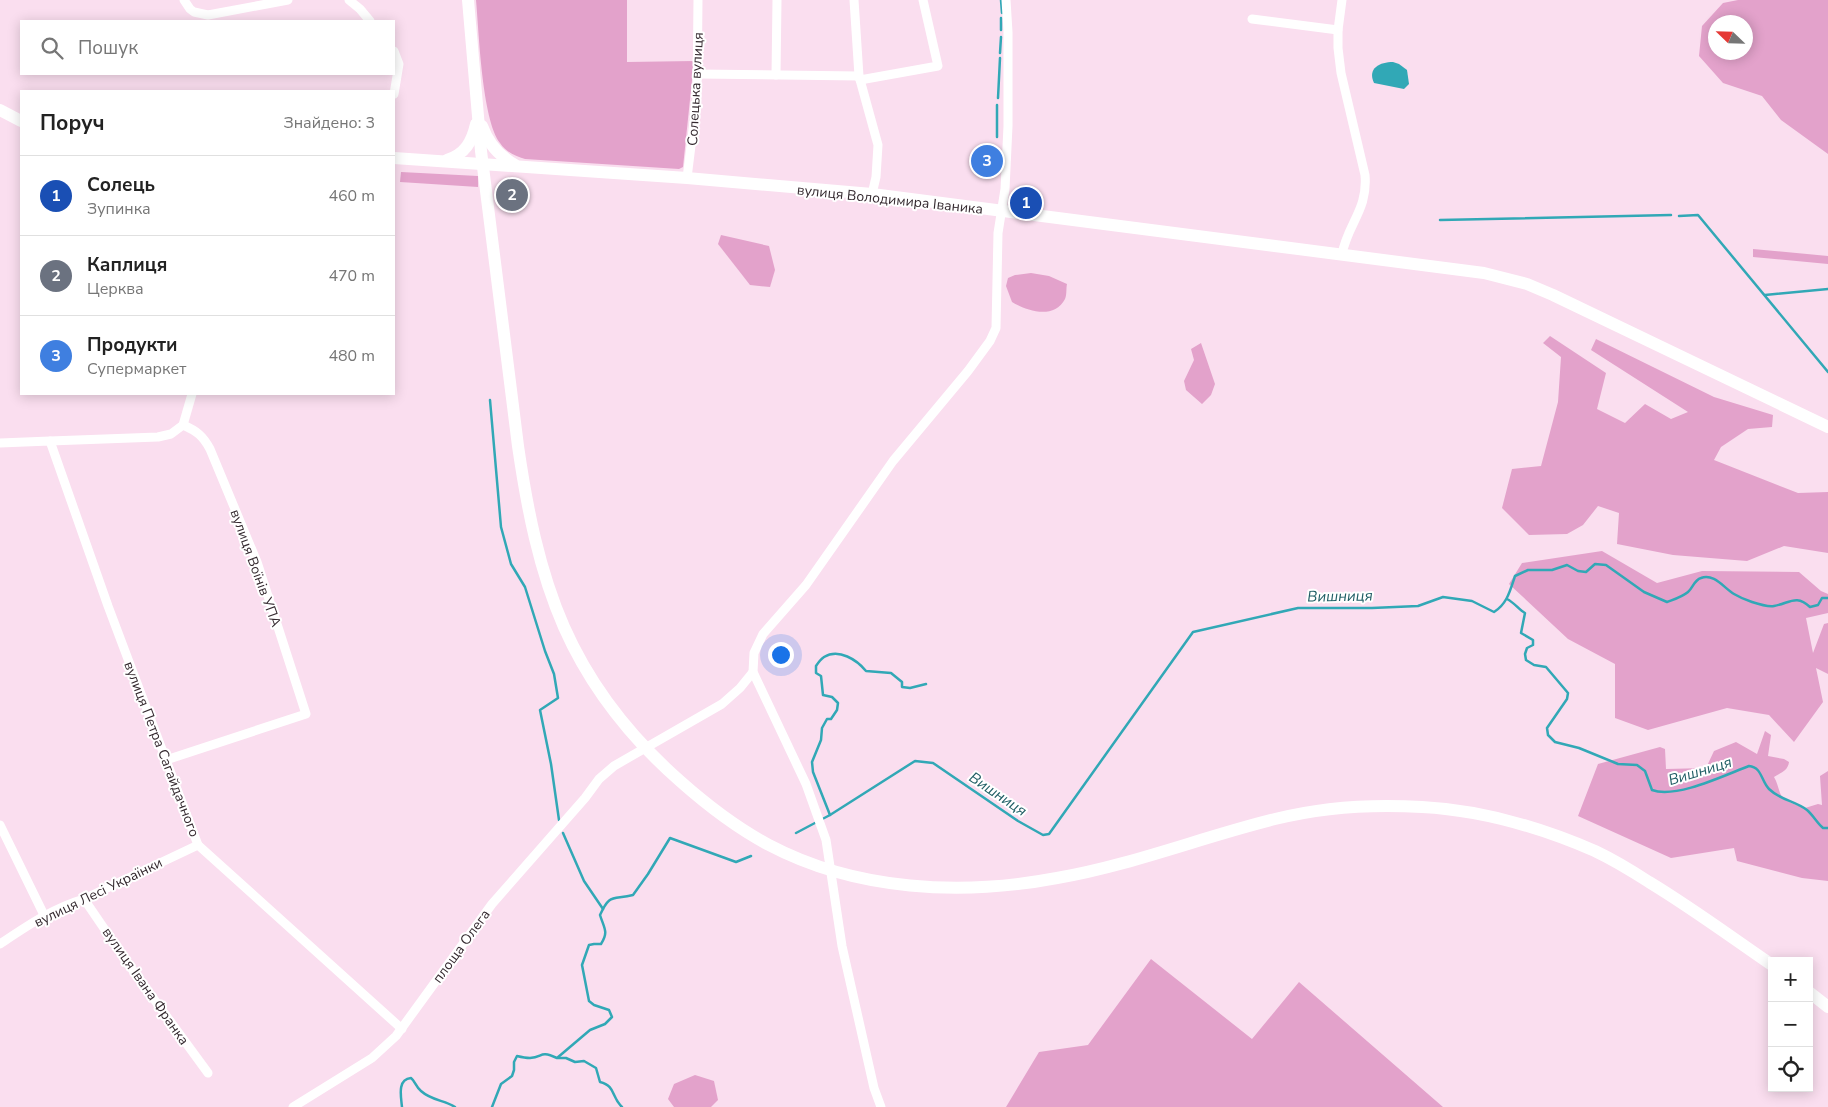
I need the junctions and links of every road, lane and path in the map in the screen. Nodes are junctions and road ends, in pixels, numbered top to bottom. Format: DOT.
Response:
graph roads {
  1 [pos="184,0"];
  2 [pos="288,0"];
  3 [pos="349,0"];
  4 [pos="468,0"];
  5 [pos="698,0"];
  6 [pos="777,0"];
  7 [pos="854,0"];
  8 [pos="923,0"];
  9 [pos="1006,0"];
  10 [pos="1342,0"];
  11 [pos="1252,19"];
  12 [pos="369,20"];
  13 [pos="1338,30"];
  14 [pos="395,54"];
  15 [pos="698,74"];
  16 [pos="776,75"];
  17 [pos="860,78"];
  18 [pos="395,90"];
  19 [pos="0,110"];
  20 [pos="478,111"];
  21 [pos="20,120"];
  22 [pos="395,158"];
  23 [pos="443,161"];
  24 [pos="483,163"];
  25 [pos="517,166"];
  26 [pos="687,178"];
  27 [pos="872,194"];
  28 [pos="1002,211"];
  29 [pos="1342,254"];
  30 [pos="192,395"];
  31 [pos="183,425"];
  32 [pos="1828,427"];
  33 [pos="50,441"];
  34 [pos="0,443"];
  35 [pos="753,672"];
  36 [pos="644,748"];
  37 [pos="166,760"];
  38 [pos="0,825"];
  39 [pos="198,845"];
  40 [pos="831,870"];
  41 [pos="84,899"];
  42 [pos="44,915"];
  43 [pos="0,944"];
  44 [pos="1768,962"];
  45 [pos="1813,995"];
  46 [pos="1828,1007"];
  47 [pos="402,1029"];
  48 [pos="208,1073"];
  49 [pos="293,1107"];
  50 [pos="881,1107"];
  1 -- 2 [label="street"];
  3 -- 12 [label="street"];
  4 -- 20 [label="main road"];
  5 -- 15 [label="street, Солецька вулиця"];
  6 -- 16 [label="street"];
  7 -- 17 [label="street"];
  8 -- 17 [label="street"];
  9 -- 28 [label="street, вулиця Володимира Іваника"];
  10 -- 13 [label="street"];
  11 -- 13 [label="street"];
  13 -- 29 [label="street"];
  14 -- 18 [label="street"];
  15 -- 16 [label="street"];
  15 -- 26 [label="street, Солецька вулиця"];
  16 -- 17 [label="street"];
  17 -- 27 [label="street"];
  19 -- 21 [label="main road"];
  20 -- 23 [label="main road"];
  20 -- 24 [label="main road"];
  20 -- 25 [label="main road"];
  22 -- 23 [label="main road, вулиця Володимира Іваника"];
  23 -- 24 [label="main road, вулиця Володимира Іваника"];
  24 -- 25 [label="main road, вулиця Володимира Іваника"];
  24 -- 36 [label="main road"];
  25 -- 26 [label="main road, вулиця Володимира Іваника"];
  26 -- 27 [label="main road, вулиця Володимира Іваника"];
  27 -- 28 [label="main road, вулиця Володимира Іваника"];
  28 -- 29 [label="main road"];
  28 -- 35 [label="street"];
  29 -- 32 [label="main road"];
  30 -- 31 [label="street"];
  31 -- 33 [label="street"];
  31 -- 37 [label="street, вулиця Воїнів УПА"];
  33 -- 34 [label="street"];
  33 -- 37 [label="street, вулиця Петра Сагайдачного"];
  35 -- 36 [label="street, площа Олега"];
  35 -- 40 [label="street"];
  36 -- 40 [label="main road"];
  36 -- 47 [label="street, площа Олега"];
  37 -- 39 [label="street, вулиця Петра Сагайдачного"];
  38 -- 42 [label="street"];
  39 -- 41 [label="street, вулиця Лесі Українки"];
  39 -- 47 [label="street, вулиця Петра Сагайдачного"];
  40 -- 44 [label="main road"];
  40 -- 50 [label="street"];
  41 -- 42 [label="street, вулиця Лесі Українки"];
  41 -- 48 [label="street, вулиця Івана Франка"];
  42 -- 43 [label="street, вулиця Лесі Українки"];
  45 -- 46 [label="main road"];
  47 -- 49 [label="street, площа Олега"];
}
